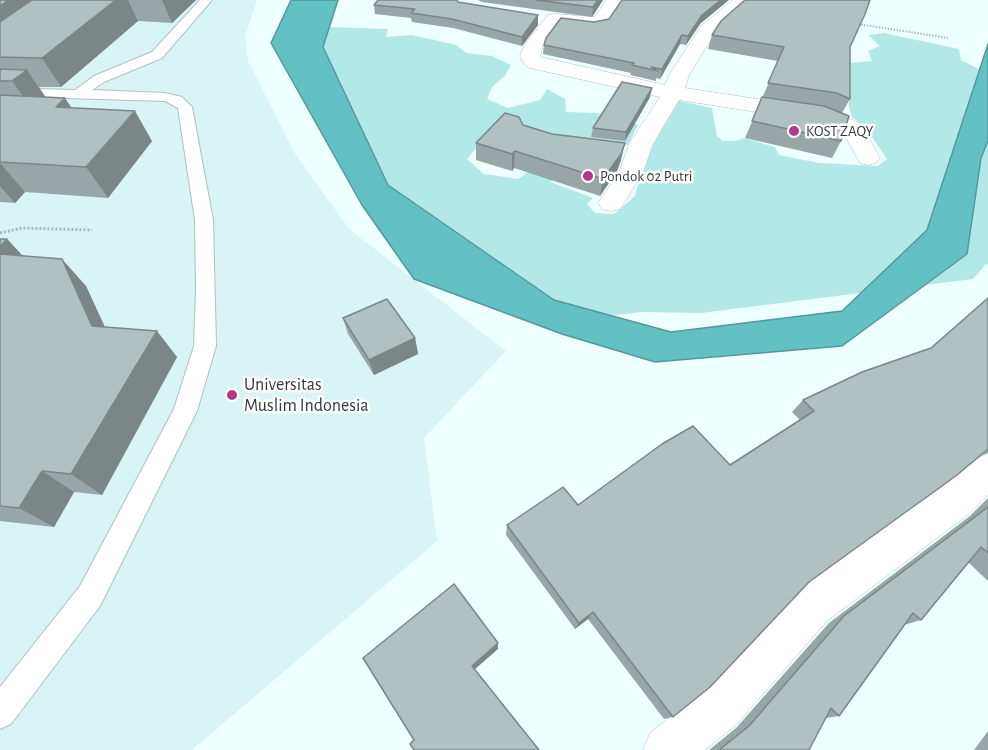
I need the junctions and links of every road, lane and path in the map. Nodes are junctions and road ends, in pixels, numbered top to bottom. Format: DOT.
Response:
graph roads {
  1 [pos="206,0"];
  2 [pos="615,0"];
  3 [pos="743,0"];
  4 [pos="533,16"];
  5 [pos="554,19"];
  6 [pos="854,23"];
  7 [pos="948,38"];
  8 [pos="673,93"];
  9 [pos="77,94"];
  10 [pos="3,95"];
  11 [pos="868,158"];
  12 [pos="611,203"];
  13 [pos="92,230"];
  14 [pos="0,233"];
  15 [pos="988,471"];
  16 [pos="0,713"];
  17 [pos="667,750"];
  1 -- 9 [label="lane"];
  2 -- 5 [label="street"];
  3 -- 8 [label="street"];
  4 -- 5 [label="street"];
  5 -- 8 [label="street"];
  6 -- 7 [label="path"];
  8 -- 11 [label="street"];
  8 -- 12 [label="street"];
  9 -- 10 [label="lane"];
  9 -- 16 [label="lane"];
  13 -- 14 [label="path"];
  15 -- 17 [label="street"];
}
